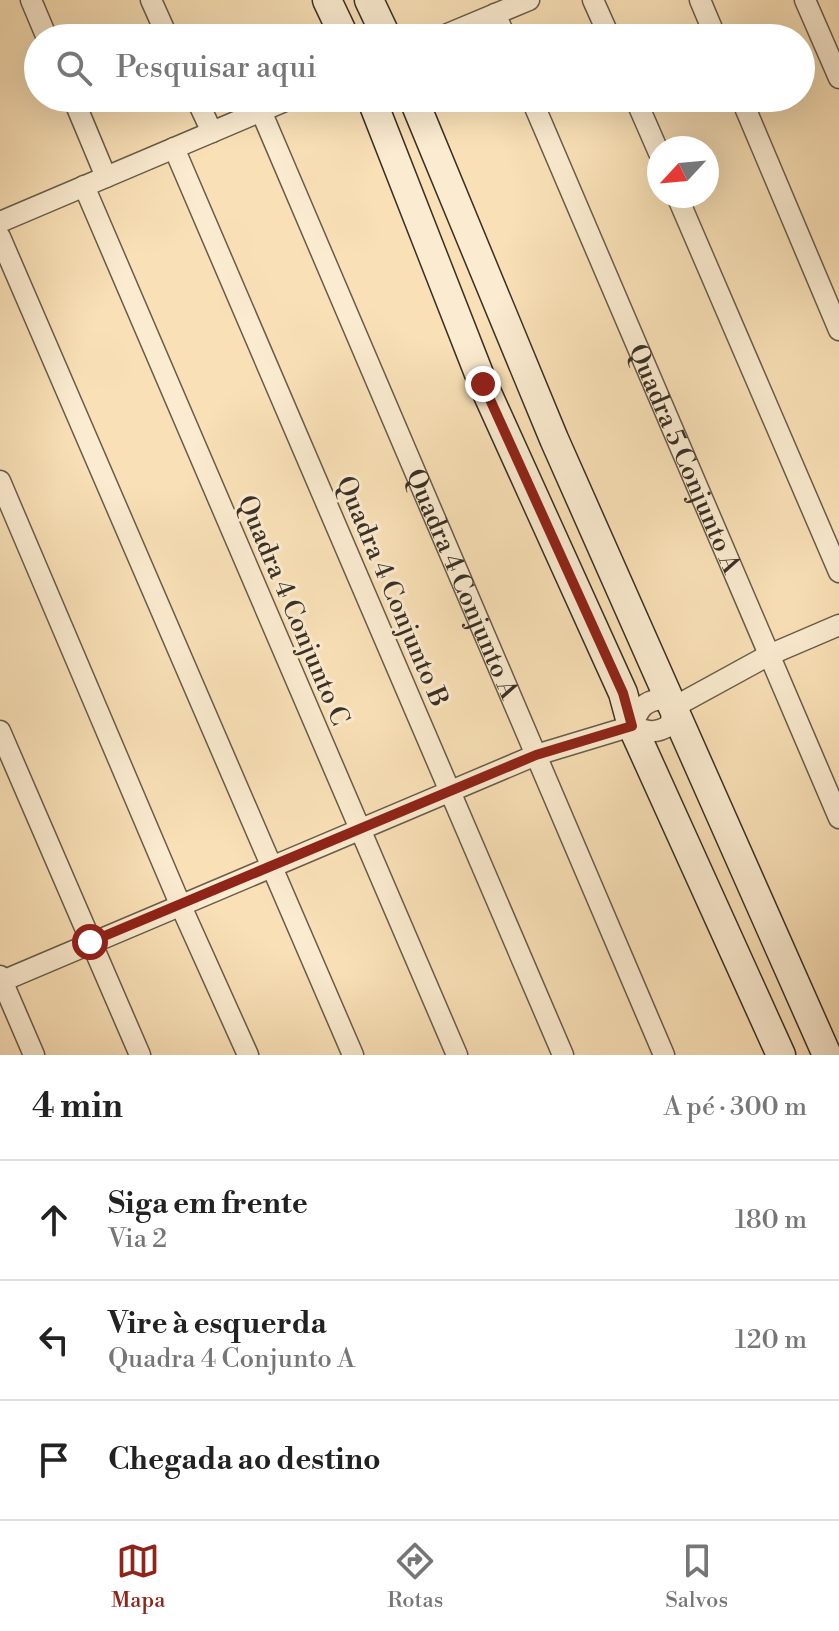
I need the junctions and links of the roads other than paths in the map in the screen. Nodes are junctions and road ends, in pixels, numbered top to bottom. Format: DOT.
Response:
graph roads {
  1 [pos="31,0"];
  2 [pos="151,0"];
  3 [pos="327,0"];
  4 [pos="369,0"];
  5 [pos="529,0"];
  6 [pos="593,0"];
  7 [pos="700,0"];
  8 [pos="805,0"];
  9 [pos="495,14"];
  10 [pos="41,24"];
  11 [pos="162,24"];
  12 [pos="338,24"];
  13 [pos="380,24"];
  14 [pos="471,24"];
  15 [pos="500,24"];
  16 [pos="604,24"];
  17 [pos="710,24"];
  18 [pos="839,78"];
  19 [pos="79,112"];
  20 [pos="203,112"];
  21 [pos="259,112"];
  22 [pos="261,112"];
  23 [pos="376,112"];
  24 [pos="419,112"];
  25 [pos="537,112"];
  26 [pos="641,112"];
  27 [pos="747,112"];
  28 [pos="212,132"];
  29 [pos="652,136"];
  30 [pos="174,148"];
  31 [pos="106,177"];
  32 [pos="84,186"];
  33 [pos="682,208"];
  34 [pos="0,222"];
  35 [pos="0,237"];
  36 [pos="839,330"];
  37 [pos="529,376"];
  38 [pos="483,384"];
  39 [pos="554,439"];
  40 [pos="512,450"];
  41 [pos="0,481"];
  42 [pos="839,572"];
  43 [pos="839,625"];
  44 [pos="769,655"];
  45 [pos="679,718"];
  46 [pos="0,731"];
  47 [pos="636,734"];
  48 [pos="536,755"];
  49 [pos="451,792"];
  50 [pos="839,818"];
  51 [pos="359,830"];
  52 [pos="269,867"];
  53 [pos="180,904"];
  54 [pos="90,942"];
  55 [pos="1,980"];
  56 [pos="811,1018"];
  57 [pos="776,1044"];
  58 [pos="34,1055"];
  59 [pos="140,1055"];
  60 [pos="248,1055"];
  61 [pos="353,1055"];
  62 [pos="457,1055"];
  63 [pos="563,1055"];
  64 [pos="664,1055"];
  65 [pos="827,1055"];
  1 -- 10 [label="street"];
  2 -- 11 [label="street"];
  3 -- 12 [label="street"];
  4 -- 13 [label="street"];
  5 -- 9 [label="street"];
  6 -- 16 [label="street"];
  7 -- 17 [label="street"];
  8 -- 18 [label="street"];
  9 -- 14 [label="street"];
  9 -- 15 [label="street"];
  19 -- 31 [label="street"];
  20 -- 28 [label="street"];
  21 -- 28 [label="street"];
  22 -- 48 [label="street, Quadra 4 Conjunto A"];
  23 -- 38 [label="street"];
  24 -- 37 [label="street"];
  25 -- 44 [label="street, Quadra 5 Conjunto A"];
  26 -- 29 [label="street"];
  27 -- 36 [label="street"];
  28 -- 30 [label="street"];
  30 -- 31 [label="street"];
  30 -- 49 [label="street, Quadra 4 Conjunto B"];
  31 -- 32 [label="street"];
  32 -- 34 [label="street"];
  32 -- 51 [label="street, Quadra 4 Conjunto C"];
  33 -- 42 [label="street"];
  35 -- 52 [label="street"];
  37 -- 38 [label="street"];
  37 -- 39 [label="street"];
  38 -- 40 [label="street"];
  39 -- 40 [label="street"];
  39 -- 45 [label="street"];
  40 -- 47 [label="street"];
  41 -- 53 [label="street"];
  43 -- 44 [label="street"];
  44 -- 45 [label="street"];
  44 -- 50 [label="street, Quadra 5 Conjunto A"];
  45 -- 47 [label="street"];
  45 -- 56 [label="street"];
  46 -- 54 [label="street"];
  47 -- 48 [label="street"];
  47 -- 57 [label="street"];
  48 -- 49 [label="street"];
  48 -- 64 [label="street, Quadra 4 Conjunto A"];
  49 -- 51 [label="street"];
  49 -- 63 [label="street, Quadra 4 Conjunto B"];
  51 -- 52 [label="street"];
  51 -- 62 [label="street, Quadra 4 Conjunto C"];
  52 -- 53 [label="street"];
  52 -- 61 [label="street"];
  53 -- 54 [label="street"];
  53 -- 60 [label="street"];
  54 -- 55 [label="street"];
  54 -- 59 [label="street"];
  55 -- 58 [label="street"];
  56 -- 57 [label="street"];
  56 -- 65 [label="street"];
}
